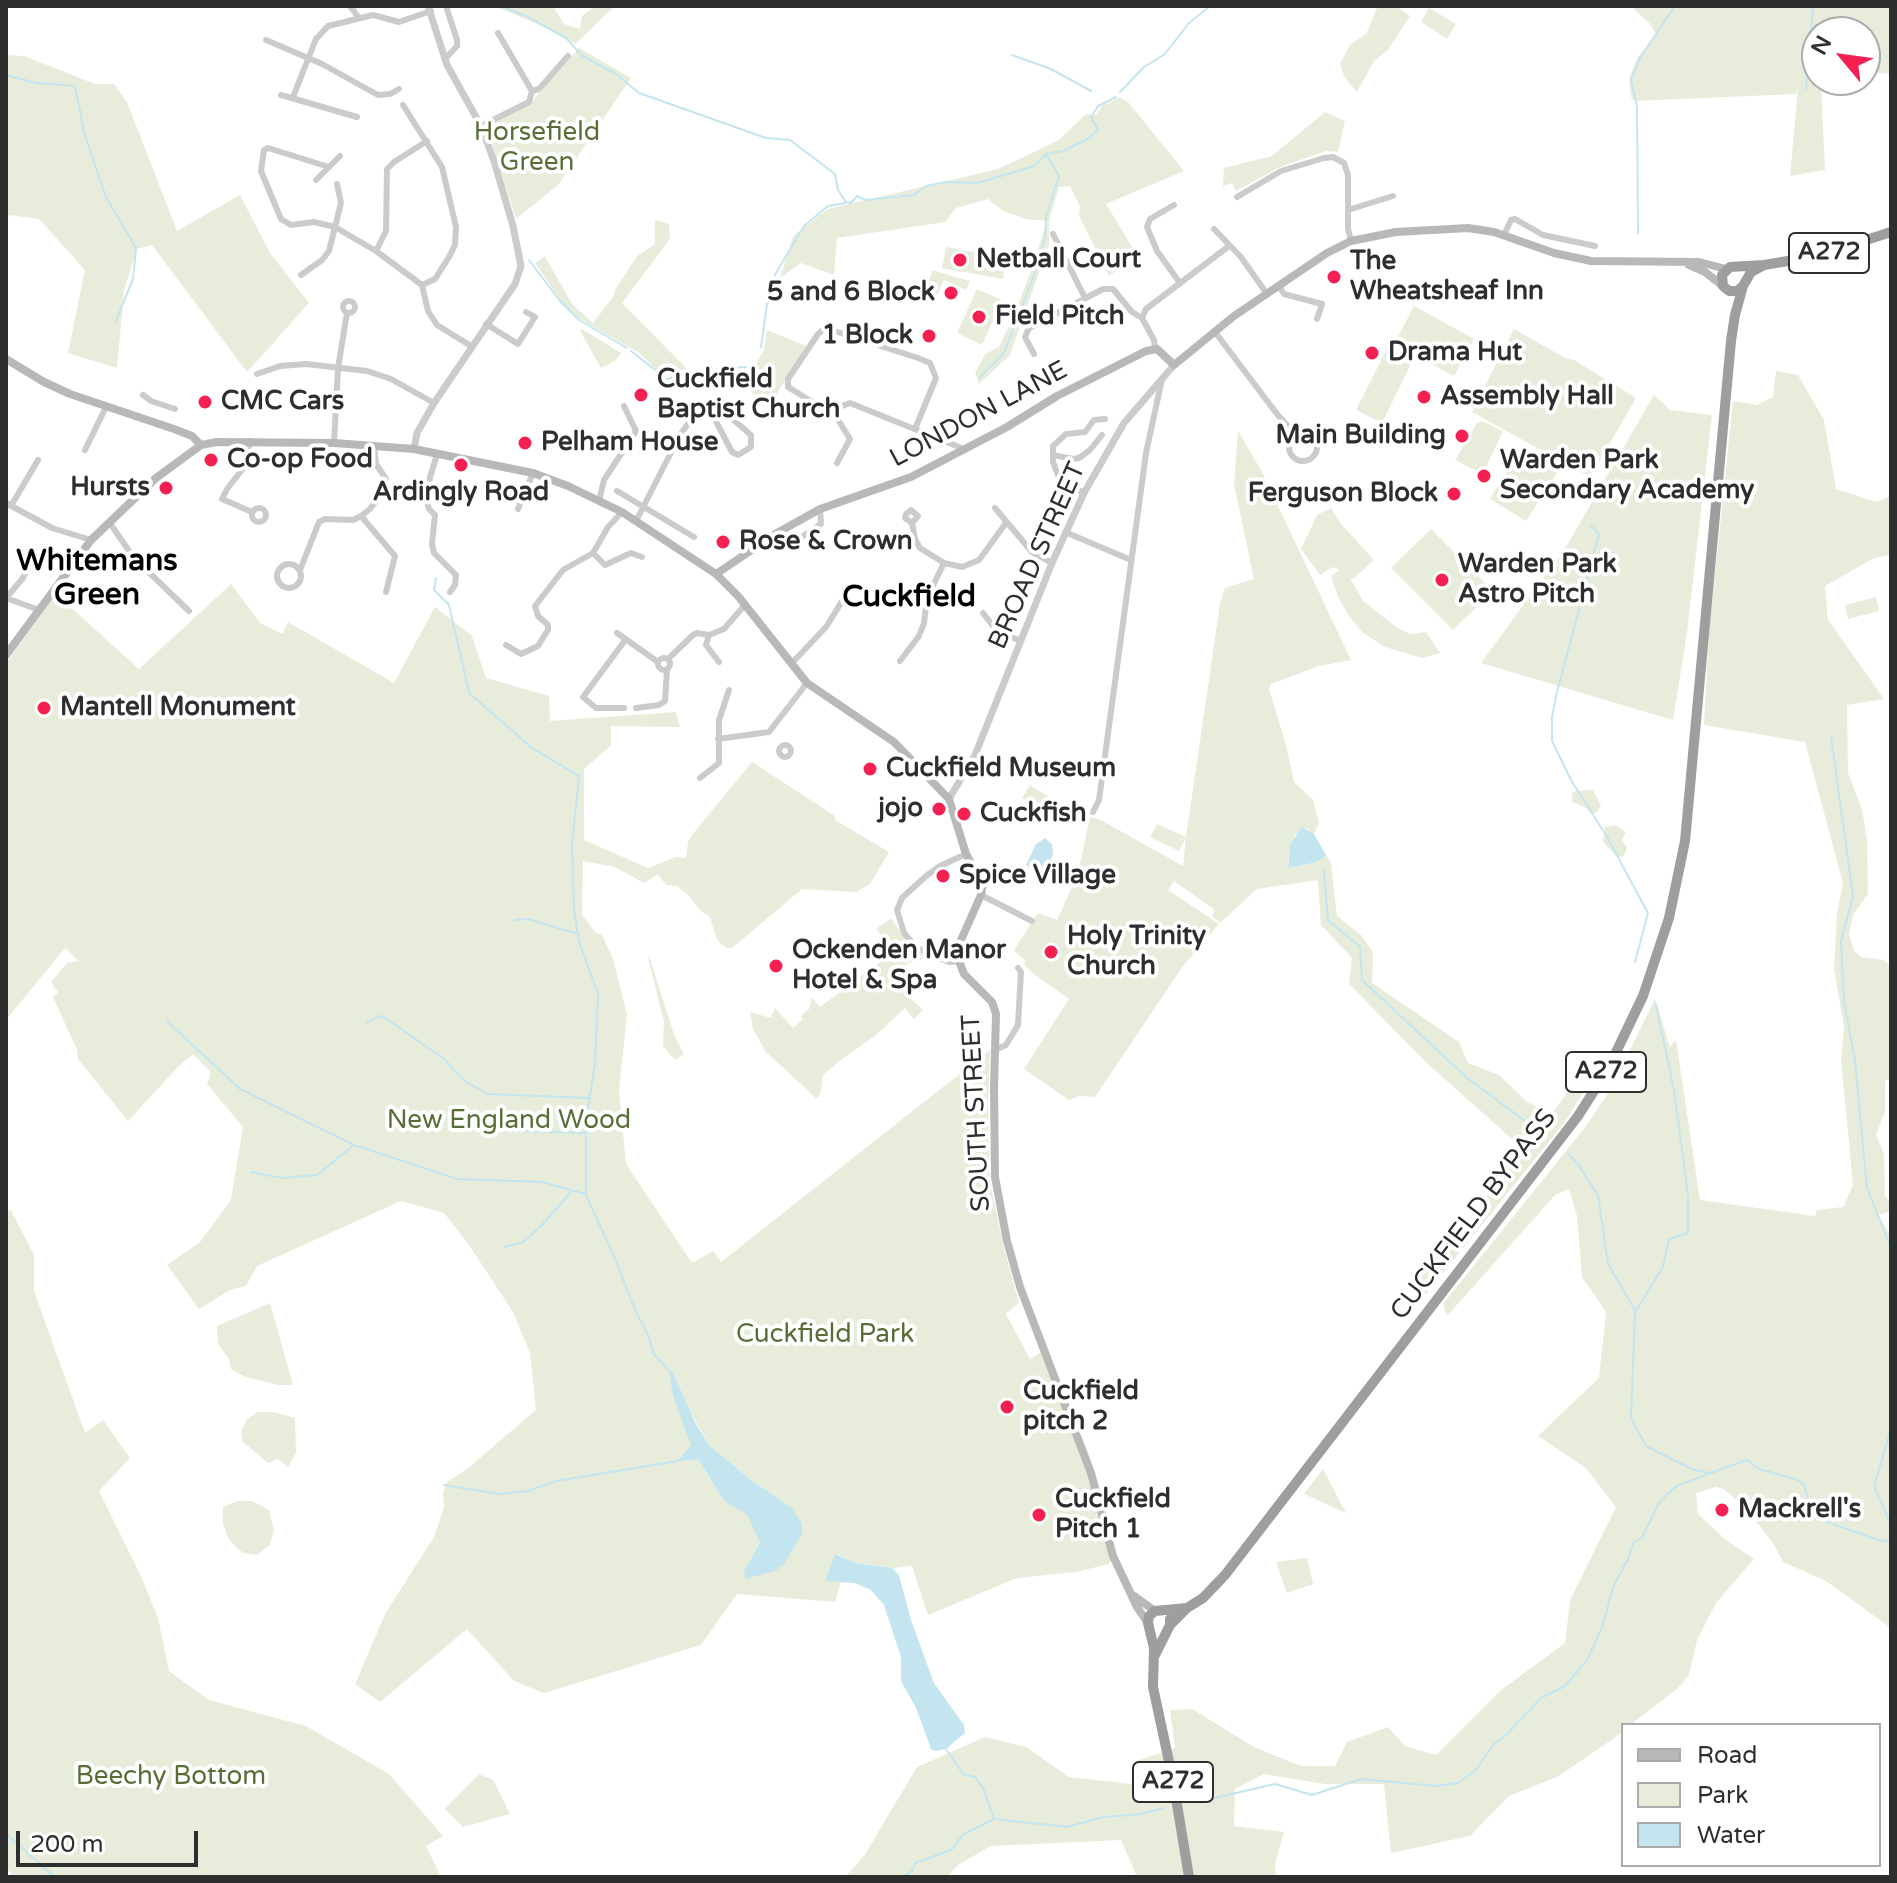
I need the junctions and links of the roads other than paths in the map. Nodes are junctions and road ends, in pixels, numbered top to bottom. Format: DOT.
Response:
graph roads {
  1 [pos="350,6"];
  2 [pos="446,6"];
  3 [pos="429,9"];
  4 [pos="359,18"];
  5 [pos="498,33"];
  6 [pos="266,40"];
  7 [pos="568,56"];
  8 [pos="308,57"];
  9 [pos="330,57"];
  10 [pos="445,59"];
  11 [pos="322,64"];
  12 [pos="399,89"];
  13 [pos="532,91"];
  14 [pos="281,95"];
  15 [pos="293,97"];
  16 [pos="403,105"];
  17 [pos="357,117"];
  18 [pos="481,126"];
  19 [pos="427,141"];
  20 [pos="340,156"];
  21 [pos="329,167"];
  22 [pos="316,180"];
  23 [pos="337,184"];
  24 [pos="1393,196"];
  25 [pos="1237,197"];
  26 [pos="1174,205"];
  27 [pos="1348,210"];
  28 [pos="335,227"];
  29 [pos="1214,229"];
  30 [pos="1891,232"];
  31 [pos="1053,234"];
  32 [pos="1504,235"];
  33 [pos="1351,241"];
  34 [pos="1229,246"];
  35 [pos="1595,246"];
  36 [pos="1059,247"];
  37 [pos="376,251"];
  38 [pos="1049,253"];
  39 [pos="1685,263"];
  40 [pos="1764,265"];
  41 [pos="1730,268"];
  42 [pos="301,275"];
  43 [pos="1180,283"];
  44 [pos="1744,284"];
  45 [pos="422,285"];
  46 [pos="1279,286"];
  47 [pos="1724,287"];
  48 [pos="1267,294"];
  49 [pos="1085,298"];
  50 [pos="526,312"];
  51 [pos="347,313"];
  52 [pos="1735,315"];
  53 [pos="1142,318"];
  54 [pos="1317,319"];
  55 [pos="486,324"];
  56 [pos="1215,332"];
  57 [pos="471,346"];
  58 [pos="1155,349"];
  59 [pos="1034,354"];
  60 [pos="6,359"];
  61 [pos="1174,365"];
  62 [pos="338,368"];
  63 [pos="257,374"];
  64 [pos="1162,379"];
  65 [pos="143,395"];
  66 [pos="151,401"];
  67 [pos="434,403"];
  68 [pos="624,406"];
  69 [pos="106,407"];
  70 [pos="175,409"];
  71 [pos="832,410"];
  72 [pos="711,412"];
  73 [pos="145,419"];
  74 [pos="1105,419"];
  75 [pos="915,429"];
  76 [pos="1102,435"];
  77 [pos="1296,435"];
  78 [pos="250,441"];
  79 [pos="944,441"];
  80 [pos="334,443"];
  81 [pos="201,445"];
  82 [pos="374,447"];
  83 [pos="414,449"];
  84 [pos="85,450"];
  85 [pos="964,450"];
  86 [pos="437,455"];
  87 [pos="1053,455"];
  88 [pos="949,458"];
  89 [pos="38,460"];
  90 [pos="837,463"];
  91 [pos="533,473"];
  92 [pos="617,491"];
  93 [pos="1084,493"];
  94 [pos="213,496"];
  95 [pos="222,499"];
  96 [pos="599,501"];
  97 [pos="8,504"];
  98 [pos="644,505"];
  99 [pos="995,508"];
  100 [pos="518,509"];
  101 [pos="820,509"];
  102 [pos="252,512"];
  103 [pos="622,512"];
  104 [pos="361,516"];
  105 [pos="636,521"];
  106 [pos="109,522"];
  107 [pos="912,523"];
  108 [pos="1006,523"];
  109 [pos="1065,532"];
  110 [pos="694,537"];
  111 [pos="800,538"];
  112 [pos="91,540"];
  113 [pos="593,553"];
  114 [pos="41,556"];
  115 [pos="642,557"];
  116 [pos="1131,560"];
  117 [pos="944,563"];
  118 [pos="1052,563"];
  119 [pos="300,570"];
  120 [pos="716,574"];
  121 [pos="849,590"];
  122 [pos="386,592"];
  123 [pos="450,592"];
  124 [pos="6,597"];
  125 [pos="744,606"];
  126 [pos="39,610"];
  127 [pos="189,611"];
  128 [pos="983,613"];
  129 [pos="617,633"];
  130 [pos="709,635"];
  131 [pos="626,639"];
  132 [pos="1021,641"];
  133 [pos="506,645"];
  134 [pos="6,655"];
  135 [pos="668,659"];
  136 [pos="900,661"];
  137 [pos="658,662"];
  138 [pos="719,662"];
  139 [pos="791,664"];
  140 [pos="667,669"];
  141 [pos="807,683"];
  142 [pos="729,690"];
  143 [pos="624,708"];
  144 [pos="636,708"];
  145 [pos="769,732"];
  146 [pos="718,739"];
  147 [pos="781,746"];
  148 [pos="700,778"];
  149 [pos="949,799"];
  150 [pos="1093,812"];
  151 [pos="966,854"];
  152 [pos="998,870"];
  153 [pos="983,884"];
  154 [pos="981,895"];
  155 [pos="1032,921"];
  156 [pos="959,961"];
  157 [pos="1018,968"];
  158 [pos="995,1050"];
  159 [pos="1133,1596"];
  160 [pos="1187,1608"];
  161 [pos="1159,1611"];
  162 [pos="1149,1627"];
  163 [pos="1168,1628"];
  164 [pos="1154,1657"];
  165 [pos="1189,1877"];
  1 -- 4 [label="street"];
  2 -- 10 [label="street"];
  3 -- 4 [label="street"];
  3 -- 10 [label="street"];
  4 -- 8 [label="street"];
  5 -- 13 [label="street"];
  6 -- 8 [label="street"];
  7 -- 13 [label="street"];
  8 -- 11 [label="street"];
  8 -- 15 [label="street"];
  9 -- 11 [label="street"];
  10 -- 18 [label="street"];
  11 -- 12 [label="street"];
  13 -- 18 [label="street"];
  14 -- 15 [label="street"];
  15 -- 17 [label="street"];
  16 -- 19 [label="street"];
  18 -- 55 [label="street"];
  19 -- 37 [label="street"];
  19 -- 45 [label="street"];
  20 -- 21 [label="street"];
  21 -- 22 [label="street"];
  21 -- 28 [label="street"];
  23 -- 28 [label="street"];
  24 -- 27 [label="street"];
  25 -- 27 [label="street"];
  26 -- 43 [label="street"];
  27 -- 33 [label="street"];
  28 -- 37 [label="street"];
  28 -- 42 [label="street"];
  29 -- 34 [label="street"];
  30 -- 40 [label="highway, A272"];
  31 -- 36 [label="street"];
  32 -- 33 [label="main road, BROAD STREET"];
  32 -- 35 [label="street"];
  32 -- 39 [label="main road"];
  33 -- 46 [label="main road, BROAD STREET"];
  34 -- 43 [label="street"];
  34 -- 48 [label="street"];
  36 -- 38 [label="street"];
  36 -- 49 [label="street"];
  37 -- 45 [label="street"];
  39 -- 41 [label="main road"];
  39 -- 47 [label="main road"];
  40 -- 41 [label="highway, A272"];
  40 -- 44 [label="highway, A272"];
  41 -- 44 [label="highway"];
  41 -- 47 [label="highway"];
  43 -- 53 [label="street"];
  44 -- 47 [label="highway"];
  44 -- 52 [label="highway, CUCKFIELD BYPASS / A272"];
  45 -- 57 [label="street"];
  46 -- 48 [label="main road, BROAD STREET"];
  46 -- 54 [label="street"];
  47 -- 52 [label="highway, CUCKFIELD BYPASS / A272"];
  48 -- 56 [label="main road, BROAD STREET"];
  49 -- 53 [label="street"];
  49 -- 59 [label="street"];
  50 -- 55 [label="street"];
  51 -- 62 [label="street"];
  52 -- 160 [label="highway, CUCKFIELD BYPASS / A272"];
  53 -- 58 [label="street"];
  55 -- 57 [label="street"];
  56 -- 61 [label="main road, BROAD STREET"];
  56 -- 77 [label="street"];
  57 -- 67 [label="street"];
  58 -- 61 [label="main road"];
  58 -- 85 [label="main road, LONDON LANE"];
  60 -- 69 [label="main road"];
  61 -- 64 [label="street, BROAD STREET"];
  62 -- 63 [label="street"];
  62 -- 67 [label="street"];
  62 -- 80 [label="street"];
  64 -- 93 [label="street, BROAD STREET"];
  64 -- 116 [label="street"];
  65 -- 66 [label="street"];
  66 -- 70 [label="street"];
  66 -- 73 [label="street"];
  67 -- 83 [label="street"];
  68 -- 96 [label="street"];
  69 -- 73 [label="main road"];
  69 -- 84 [label="street"];
  71 -- 75 [label="street"];
  71 -- 75 [label="street"];
  71 -- 90 [label="street"];
  72 -- 72 [label="street"];
  72 -- 98 [label="street"];
  73 -- 81 [label="main road"];
  74 -- 87 [label="street"];
  75 -- 79 [label="street"];
  76 -- 87 [label="street"];
  77 -- 77 [label="street"];
  78 -- 80 [label="main road"];
  78 -- 81 [label="main road"];
  78 -- 95 [label="street"];
  79 -- 85 [label="street"];
  79 -- 88 [label="street"];
  80 -- 82 [label="main road"];
  81 -- 106 [label="main road"];
  82 -- 83 [label="main road"];
  82 -- 104 [label="street"];
  83 -- 86 [label="main road"];
  85 -- 88 [label="main road, LONDON LANE"];
  86 -- 91 [label="main road"];
  86 -- 123 [label="street"];
  87 -- 93 [label="street"];
  88 -- 101 [label="main road, LONDON LANE"];
  89 -- 97 [label="street"];
  91 -- 96 [label="main road"];
  91 -- 100 [label="street"];
  92 -- 98 [label="street"];
  93 -- 109 [label="street, BROAD STREET"];
  94 -- 95 [label="street"];
  95 -- 102 [label="street"];
  96 -- 103 [label="main road"];
  97 -- 112 [label="street"];
  98 -- 105 [label="street"];
  98 -- 110 [label="street"];
  99 -- 108 [label="street"];
  101 -- 111 [label="street"];
  101 -- 120 [label="main road, LONDON LANE"];
  103 -- 105 [label="main road"];
  103 -- 113 [label="street"];
  104 -- 119 [label="street"];
  104 -- 122 [label="street"];
  105 -- 120 [label="main road"];
  106 -- 112 [label="main road"];
  106 -- 127 [label="street"];
  107 -- 117 [label="street"];
  108 -- 117 [label="street"];
  108 -- 118 [label="street"];
  109 -- 116 [label="street"];
  109 -- 118 [label="street, BROAD STREET"];
  112 -- 126 [label="main road"];
  113 -- 115 [label="street"];
  113 -- 133 [label="street"];
  114 -- 124 [label="street"];
  116 -- 150 [label="street"];
  117 -- 136 [label="street"];
  118 -- 132 [label="street, BROAD STREET"];
  120 -- 125 [label="main road"];
  121 -- 139 [label="street"];
  124 -- 126 [label="street"];
  125 -- 130 [label="street"];
  125 -- 139 [label="main road"];
  126 -- 134 [label="main road"];
  128 -- 132 [label="street"];
  129 -- 131 [label="street"];
  130 -- 135 [label="street"];
  130 -- 138 [label="street"];
  131 -- 137 [label="street"];
  131 -- 143 [label="street"];
  132 -- 149 [label="street, BROAD STREET"];
  135 -- 137 [label="street"];
  135 -- 140 [label="street"];
  137 -- 140 [label="street"];
  139 -- 141 [label="main road"];
  140 -- 144 [label="street"];
  141 -- 145 [label="street"];
  141 -- 149 [label="main road"];
  142 -- 146 [label="street"];
  145 -- 146 [label="street"];
  145 -- 147 [label="street"];
  146 -- 148 [label="street"];
  149 -- 151 [label="main road"];
  151 -- 153 [label="main road"];
  151 -- 156 [label="street"];
  152 -- 153 [label="street"];
  153 -- 154 [label="main road"];
  154 -- 155 [label="street"];
  154 -- 156 [label="main road"];
  156 -- 158 [label="main road, SOUTH STREET"];
  157 -- 158 [label="street"];
  158 -- 159 [label="main road, SOUTH STREET"];
  159 -- 161 [label="main road, SOUTH STREET"];
  159 -- 162 [label="main road, SOUTH STREET"];
  160 -- 161 [label="highway"];
  160 -- 163 [label="highway, CUCKFIELD BYPASS / A272"];
  161 -- 162 [label="highway"];
  161 -- 163 [label="highway"];
  162 -- 163 [label="highway"];
  162 -- 164 [label="highway, A272"];
  163 -- 164 [label="highway, A272"];
  164 -- 165 [label="highway, A272"];
}
